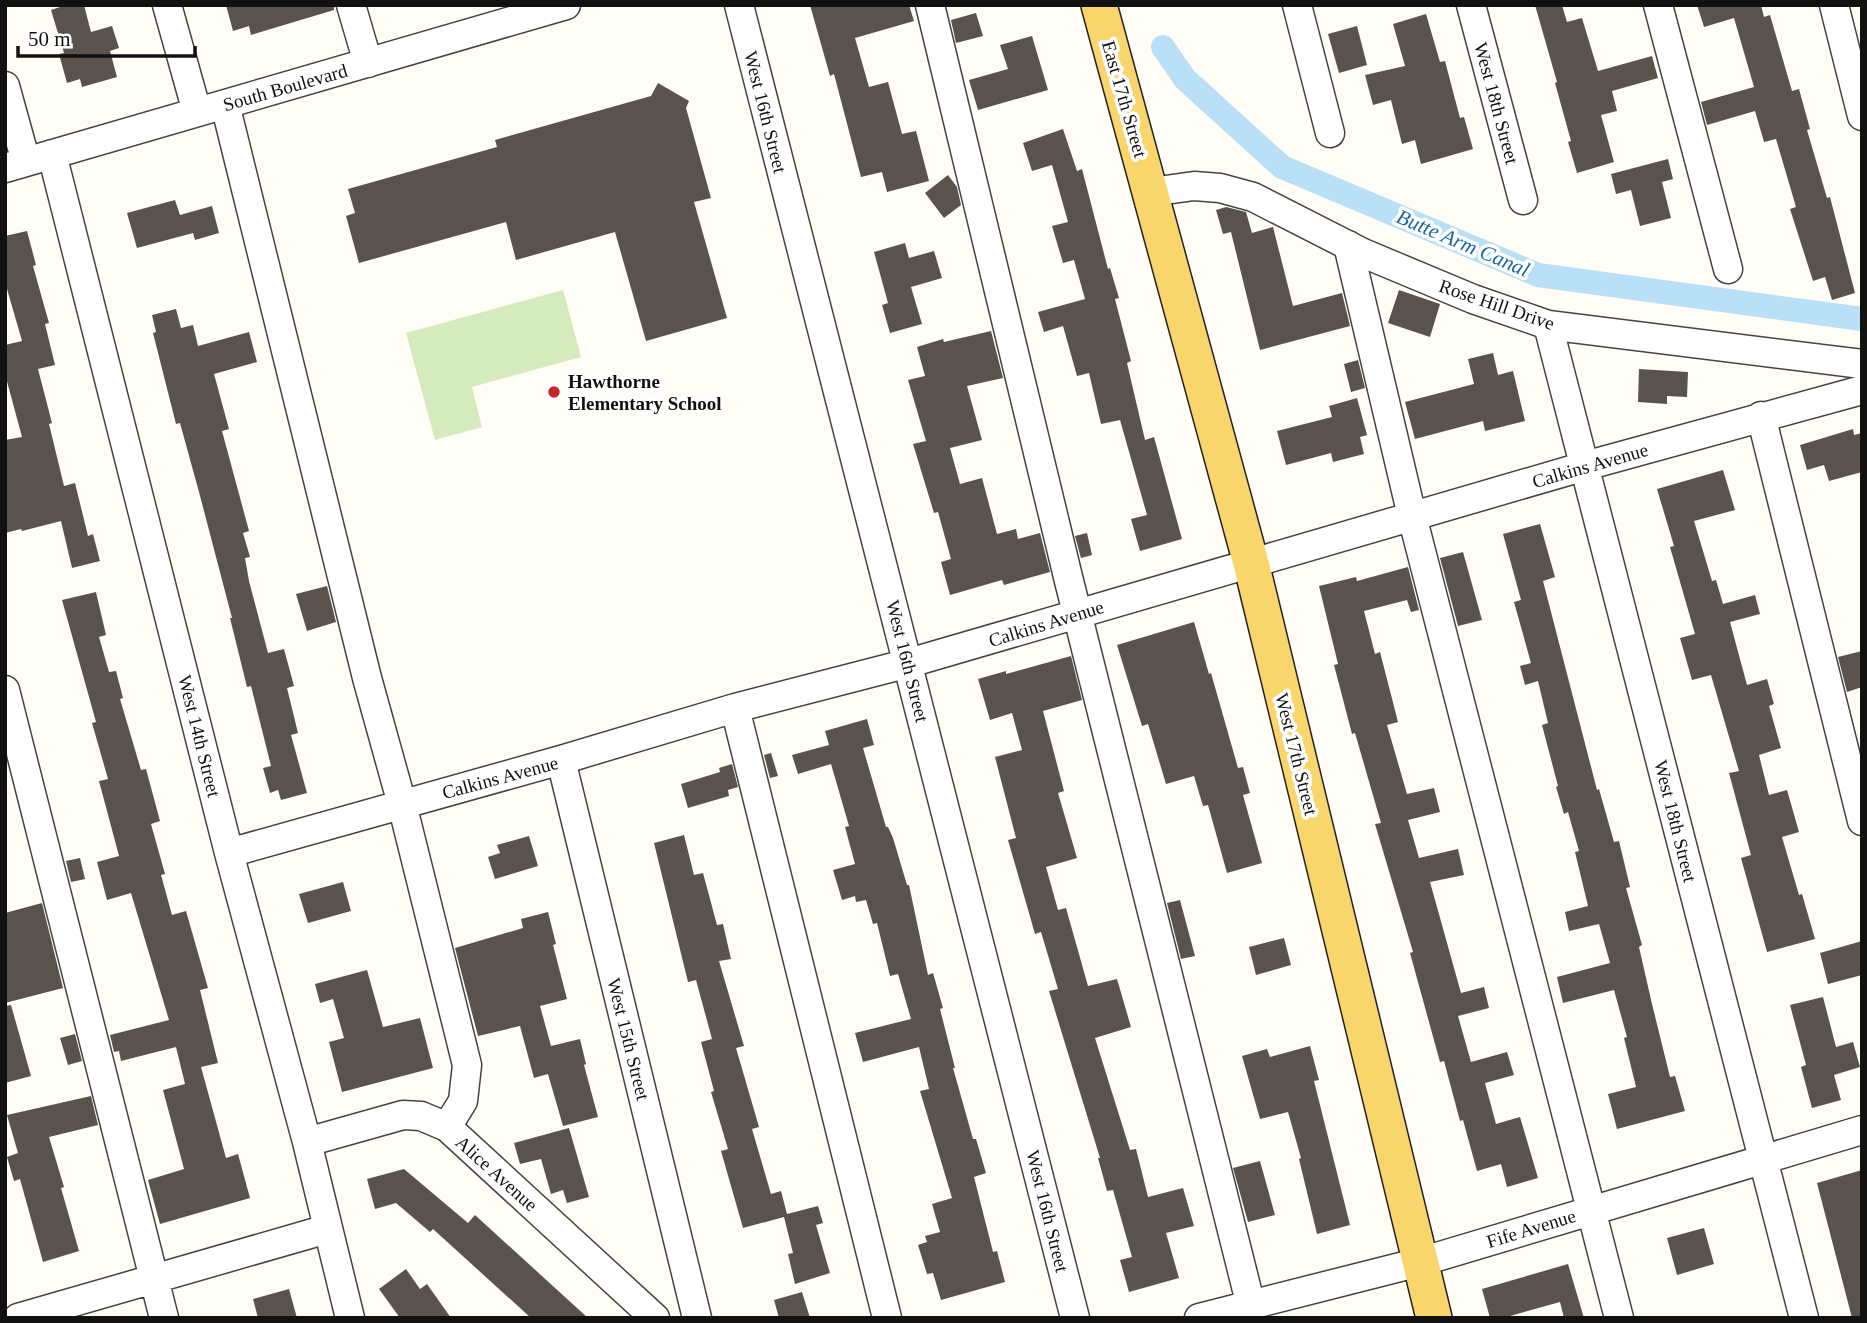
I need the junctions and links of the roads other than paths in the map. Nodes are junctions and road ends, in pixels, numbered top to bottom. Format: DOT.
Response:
graph roads {
  1 [pos="167,5"];
  2 [pos="351,5"];
  3 [pos="566,5"];
  4 [pos="739,5"];
  5 [pos="930,5"];
  6 [pos="1099,5"];
  7 [pos="1297,5"];
  8 [pos="1471,5"];
  9 [pos="1658,5"];
  10 [pos="1834,5"];
  11 [pos="535,9"];
  12 [pos="368,63"];
  13 [pos="5,86"];
  14 [pos="225,104"];
  15 [pos="197,112"];
  16 [pos="1862,117"];
  17 [pos="1330,133"];
  18 [pos="28,162"];
  19 [pos="1151,192"];
  20 [pos="1523,200"];
  21 [pos="1348,245"];
  22 [pos="1728,269"];
  23 [pos="1548,325"];
  24 [pos="1862,364"];
  25 [pos="1862,390"];
  26 [pos="1761,416"];
  27 [pos="1585,466"];
  28 [pos="1412,516"];
  29 [pos="1251,562"];
  30 [pos="1077,614"];
  31 [pos="909,663"];
  32 [pos="5,690"];
  33 [pos="735,708"];
  34 [pos="561,760"];
  35 [pos="402,804"];
  36 [pos="1862,821"];
  37 [pos="229,853"];
  38 [pos="447,1127"];
  39 [pos="1862,1130"];
  40 [pos="307,1142"];
  41 [pos="1763,1158"];
  42 [pos="1592,1210"];
  43 [pos="327,1229"];
  44 [pos="1420,1262"];
  45 [pos="155,1280"];
  46 [pos="1252,1311"];
  47 [pos="18,1318"];
  48 [pos="164,1318"];
  49 [pos="350,1318"];
  50 [pos="655,1318"];
  51 [pos="698,1318"];
  52 [pos="887,1318"];
  53 [pos="1075,1318"];
  54 [pos="1199,1318"];
  55 [pos="1434,1318"];
  56 [pos="1619,1318"];
  57 [pos="1804,1318"];
  1 -- 15 [label="street"];
  2 -- 12 [label="street"];
  3 -- 11 [label="street, South Boulevard"];
  4 -- 31 [label="street, West 16th Street"];
  5 -- 30 [label="street"];
  6 -- 19 [label="main road, East 17th Street"];
  7 -- 17 [label="street"];
  8 -- 20 [label="street, West 18th Street"];
  9 -- 22 [label="street"];
  10 -- 16 [label="street"];
  11 -- 12 [label="street, South Boulevard"];
  12 -- 14 [label="street, South Boulevard"];
  13 -- 18 [label="street, West 14th Street"];
  14 -- 15 [label="street, South Boulevard"];
  14 -- 35 [label="street"];
  15 -- 18 [label="street, South Boulevard"];
  18 -- 37 [label="street, West 14th Street"];
  19 -- 21 [label="street, Rose Hill Drive"];
  19 -- 29 [label="main road, West 17th Street"];
  21 -- 23 [label="street, Rose Hill Drive"];
  21 -- 28 [label="street"];
  23 -- 24 [label="street, Rose Hill Drive"];
  23 -- 27 [label="street, West 18th Street"];
  25 -- 26 [label="street, Calkins Avenue"];
  26 -- 27 [label="street, Calkins Avenue"];
  26 -- 36 [label="street"];
  27 -- 28 [label="street, Calkins Avenue"];
  27 -- 41 [label="street, West 18th Street"];
  28 -- 29 [label="street, Calkins Avenue"];
  28 -- 42 [label="street"];
  29 -- 30 [label="street, Calkins Avenue"];
  29 -- 44 [label="main road, West 17th Street"];
  30 -- 31 [label="street, Calkins Avenue"];
  30 -- 46 [label="street"];
  31 -- 33 [label="street, Calkins Avenue"];
  31 -- 53 [label="street, West 16th Street"];
  32 -- 45 [label="street"];
  33 -- 34 [label="street, Calkins Avenue"];
  33 -- 52 [label="street"];
  34 -- 35 [label="street, Calkins Avenue"];
  34 -- 51 [label="street, West 15th Street"];
  35 -- 37 [label="street, Calkins Avenue"];
  35 -- 38 [label="street"];
  37 -- 40 [label="street, West 14th Street"];
  38 -- 40 [label="street, Alice Avenue"];
  38 -- 50 [label="street, Alice Avenue"];
  39 -- 41 [label="street, Fife Avenue"];
  40 -- 43 [label="street, West 14th Street"];
  41 -- 42 [label="street, Fife Avenue"];
  41 -- 57 [label="street, West 18th Street"];
  42 -- 44 [label="street, Fife Avenue"];
  42 -- 56 [label="street"];
  43 -- 45 [label="street"];
  43 -- 49 [label="street, West 14th Street"];
  44 -- 46 [label="street, Fife Avenue"];
  44 -- 55 [label="main road, West 17th Street"];
  45 -- 47 [label="street"];
  45 -- 48 [label="street"];
  46 -- 54 [label="street, Fife Avenue"];
}
